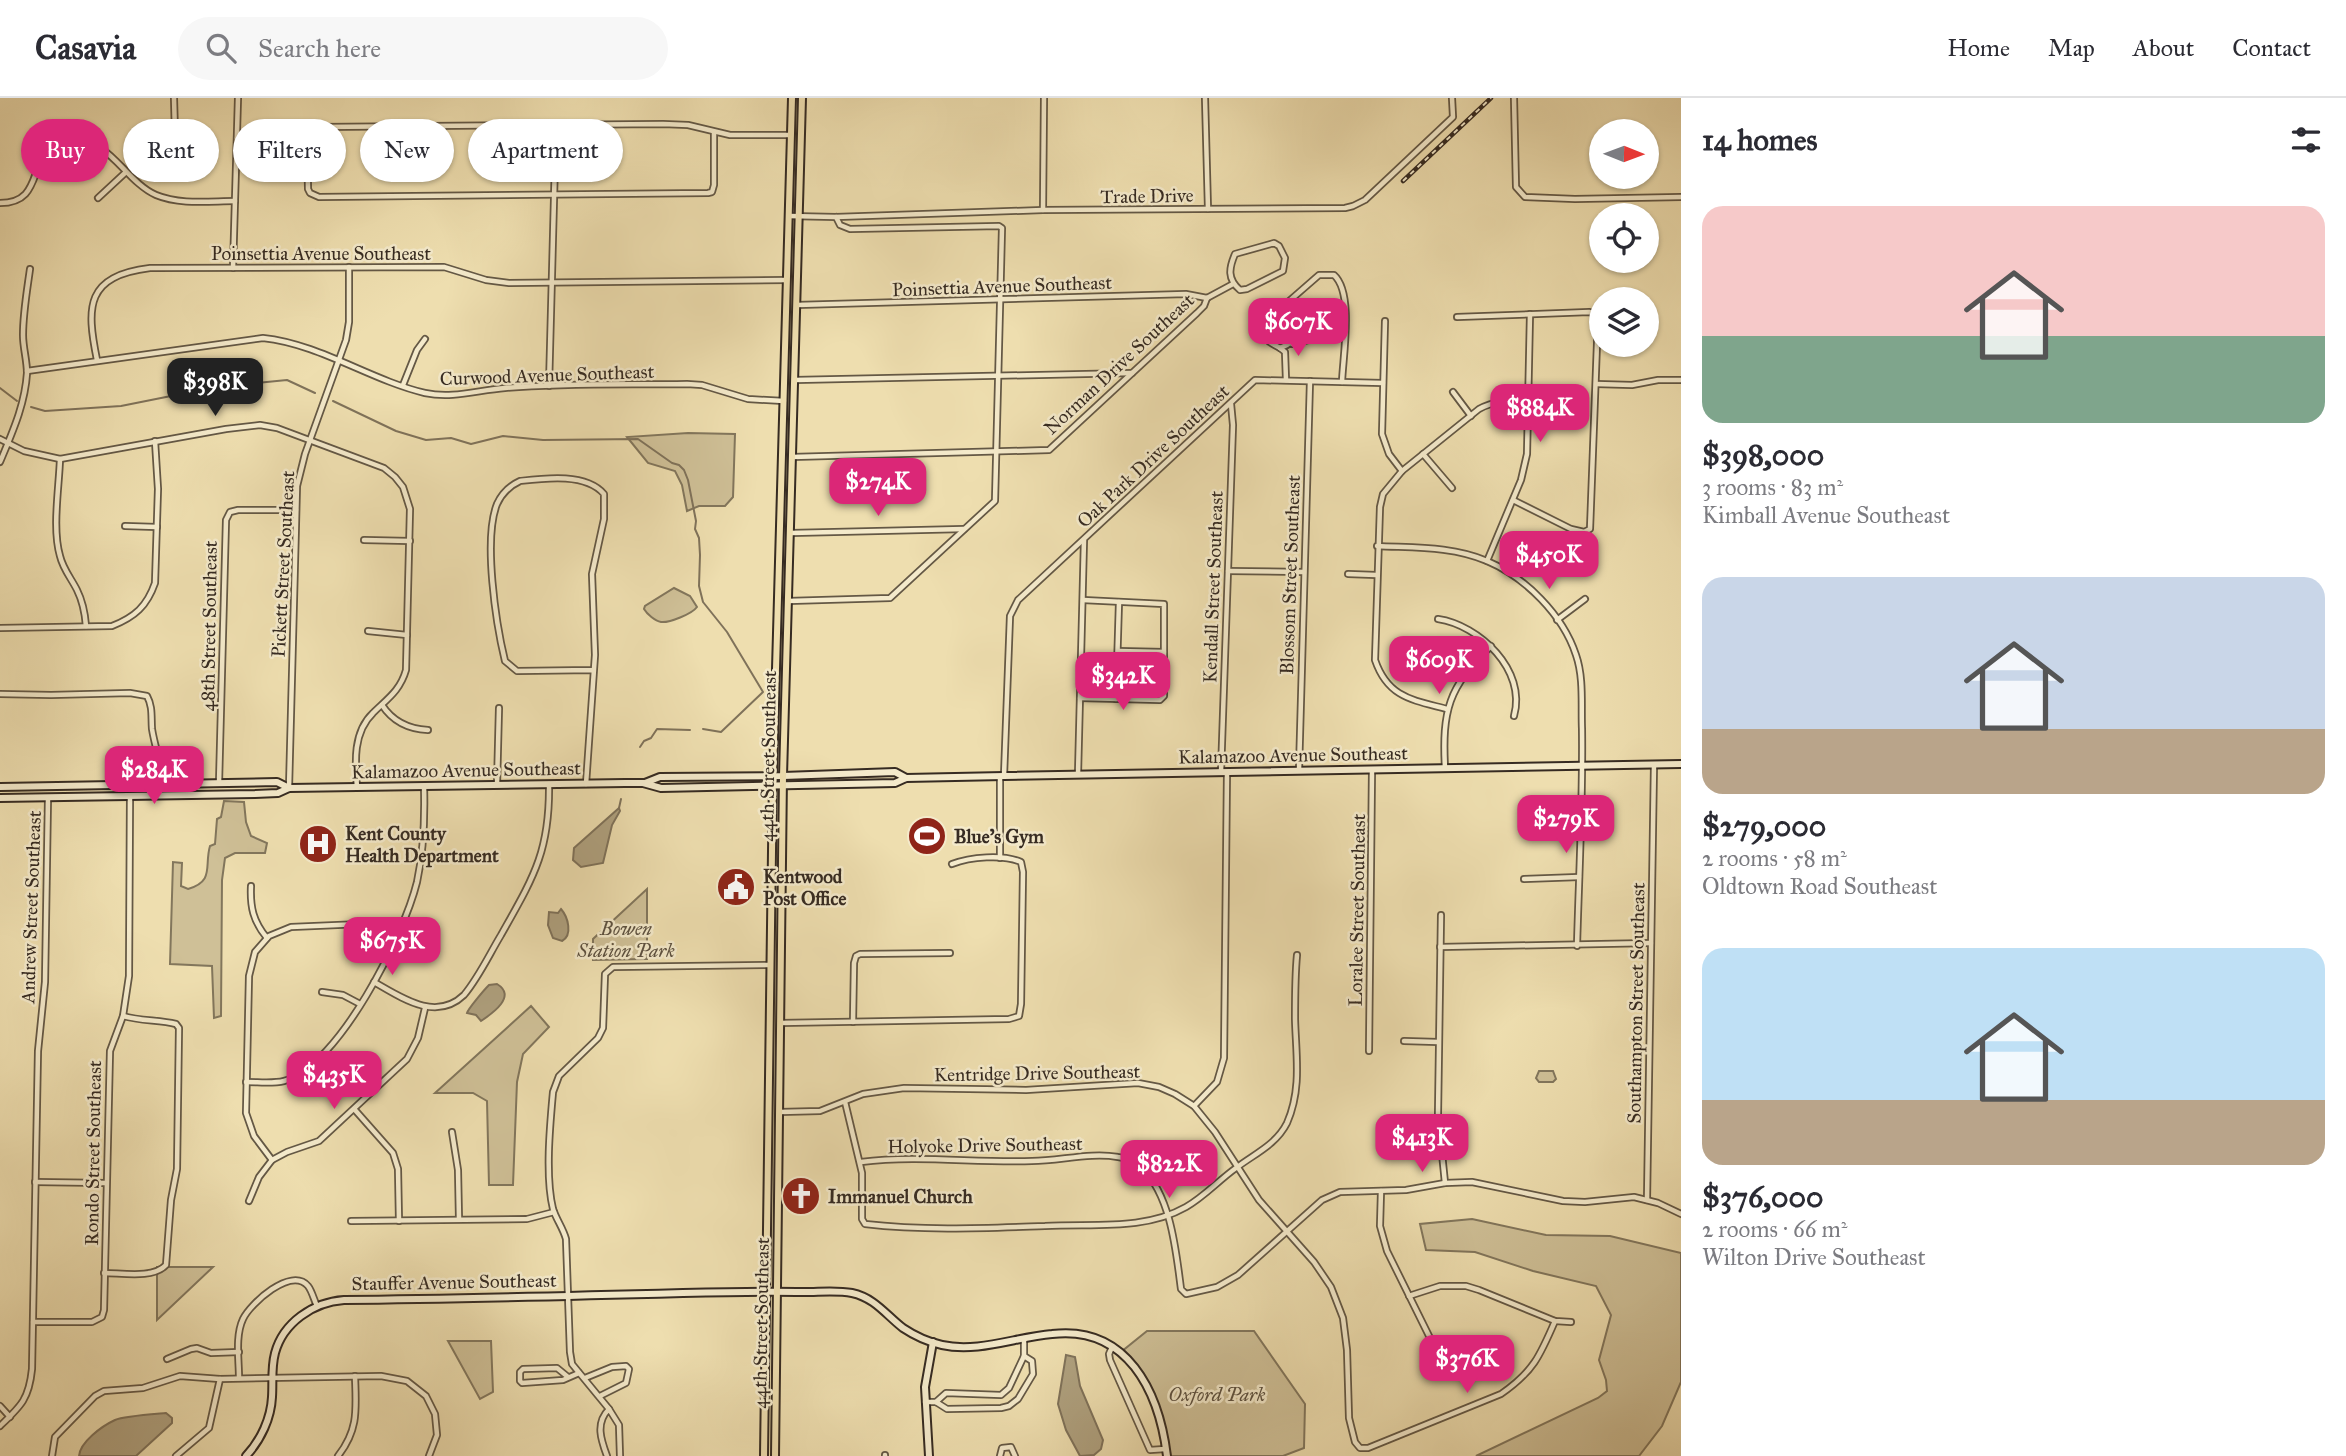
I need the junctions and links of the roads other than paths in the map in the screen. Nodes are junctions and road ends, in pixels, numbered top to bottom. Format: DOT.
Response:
graph roads {
  1 [pos="174,98"];
  2 [pos="238,98"];
  3 [pos="792,98"];
  4 [pos="803,98"];
  5 [pos="1044,98"];
  6 [pos="1205,98"];
  7 [pos="1452,98"];
  8 [pos="1514,98"];
  9 [pos="175,119"];
  10 [pos="237,119"];
  11 [pos="623,124"];
  12 [pos="468,125"];
  13 [pos="346,127"];
  14 [pos="714,133"];
  15 [pos="791,135"];
  16 [pos="123,170"];
  17 [pos="123,174"];
  18 [pos="138,182"];
  19 [pos="236,182"];
  20 [pos="309,182"];
  21 [pos="555,182"];
  22 [pos="555,194"];
  23 [pos="1681,197"];
  24 [pos="99,198"];
  25 [pos="235,201"];
  26 [pos="0,203"];
  27 [pos="1209,209"];
  28 [pos="1043,210"];
  29 [pos="789,216"];
  30 [pos="800,216"];
  31 [pos="836,217"];
  32 [pos="349,267"];
  33 [pos="233,268"];
  34 [pos="30,269"];
  35 [pos="787,280"];
  36 [pos="552,282"];
  37 [pos="1233,284"];
  38 [pos="797,296"];
  39 [pos="1208,298"];
  40 [pos="1001,300"];
  41 [pos="797,305"];
  42 [pos="1530,314"];
  43 [pos="1457,317"];
  44 [pos="1385,321"];
  45 [pos="1344,328"];
  46 [pos="1330,329"];
  47 [pos="425,339"];
  48 [pos="1288,345"];
  49 [pos="1280,348"];
  50 [pos="97,360"];
  51 [pos="340,361"];
  52 [pos="785,368"];
  53 [pos="27,371"];
  54 [pos="1133,373"];
  55 [pos="999,376"];
  56 [pos="795,380"];
  57 [pos="1286,380"];
  58 [pos="1681,380"];
  59 [pos="1310,381"];
  60 [pos="1342,382"];
  61 [pos="1383,383"];
  62 [pos="1595,384"];
  63 [pos="403,386"];
  64 [pos="549,386"];
  65 [pos="1453,392"];
  66 [pos="784,401"];
  67 [pos="1528,401"];
  68 [pos="1231,403"];
  69 [pos="1471,416"];
  70 [pos="794,418"];
  71 [pos="0,439"];
  72 [pos="310,440"];
  73 [pos="155,441"];
  74 [pos="8,443"];
  75 [pos="996,453"];
  76 [pos="1423,454"];
  77 [pos="792,457"];
  78 [pos="60,459"];
  79 [pos="0,462"];
  80 [pos="1402,471"];
  81 [pos="1452,488"];
  82 [pos="1513,500"];
  83 [pos="781,503"];
  84 [pos="296,510"];
  85 [pos="791,514"];
  86 [pos="125,526"];
  87 [pos="157,527"];
  88 [pos="965,529"];
  89 [pos="790,533"];
  90 [pos="1084,539"];
  91 [pos="363,540"];
  92 [pos="410,541"];
  93 [pos="1377,546"];
  94 [pos="1487,561"];
  95 [pos="1228,571"];
  96 [pos="1304,572"];
  97 [pos="1348,573"];
  98 [pos="1376,575"];
  99 [pos="779,587"];
  100 [pos="1585,599"];
  101 [pos="1083,600"];
  102 [pos="789,601"];
  103 [pos="1119,602"];
  104 [pos="778,605"];
  105 [pos="788,618"];
  106 [pos="1438,619"];
  107 [pos="1557,620"];
  108 [pos="86,627"];
  109 [pos="0,628"];
  110 [pos="369,631"];
  111 [pos="407,635"];
  112 [pos="1491,646"];
  113 [pos="1118,651"];
  114 [pos="1164,652"];
  115 [pos="593,670"];
  116 [pos="776,671"];
  117 [pos="786,682"];
  118 [pos="0,694"];
  119 [pos="1080,698"];
  120 [pos="1116,699"];
  121 [pos="382,705"];
  122 [pos="499,708"];
  123 [pos="1447,709"];
  124 [pos="1514,716"];
  125 [pos="428,730"];
  126 [pos="1681,764"];
  127 [pos="1582,765"];
  128 [pos="1654,765"];
  129 [pos="1444,768"];
  130 [pos="1299,770"];
  131 [pos="1372,770"];
  132 [pos="1224,772"];
  133 [pos="886,773"];
  134 [pos="1078,775"];
  135 [pos="773,776"];
  136 [pos="783,776"];
  137 [pos="1002,776"];
  138 [pos="685,777"];
  139 [pos="906,778"];
  140 [pos="219,783"];
  141 [pos="643,783"];
  142 [pos="874,783"];
  143 [pos="163,784"];
  144 [pos="549,784"];
  145 [pos="586,784"];
  146 [pos="99,785"];
  147 [pos="497,785"];
  148 [pos="782,785"];
  149 [pos="424,786"];
  150 [pos="772,786"];
  151 [pos="0,787"];
  152 [pos="357,787"];
  153 [pos="289,788"];
  154 [pos="671,788"];
  155 [pos="119,796"];
  156 [pos="130,796"];
  157 [pos="0,798"];
  158 [pos="48,798"];
  159 [pos="1000,858"];
  160 [pos="952,864"];
  161 [pos="1578,877"];
  162 [pos="1524,879"];
  163 [pos="251,886"];
  164 [pos="1441,915"];
  165 [pos="771,934"];
  166 [pos="399,935"];
  167 [pos="267,938"];
  168 [pos="1651,943"];
  169 [pos="1577,946"];
  170 [pos="1440,947"];
  171 [pos="781,948"];
  172 [pos="950,953"];
  173 [pos="1297,955"];
  174 [pos="771,965"];
  175 [pos="374,982"];
  176 [pos="781,982"];
  177 [pos="322,992"];
  178 [pos="360,1004"];
  179 [pos="425,1008"];
  180 [pos="123,1016"];
  181 [pos="853,1022"];
  182 [pos="780,1023"];
  183 [pos="1404,1041"];
  184 [pos="1438,1042"];
  185 [pos="1368,1051"];
  186 [pos="246,1082"];
  187 [pos="769,1098"];
  188 [pos="845,1102"];
  189 [pos="1194,1106"];
  190 [pos="355,1110"];
  191 [pos="780,1112"];
  192 [pos="452,1132"];
  193 [pos="272,1160"];
  194 [pos="861,1162"];
  195 [pos="1236,1167"];
  196 [pos="768,1170"];
  197 [pos="35,1182"];
  198 [pos="105,1183"];
  199 [pos="1445,1183"];
  200 [pos="1381,1191"];
  201 [pos="1647,1200"];
  202 [pos="249,1201"];
  203 [pos="779,1206"];
  204 [pos="554,1212"];
  205 [pos="1681,1214"];
  206 [pos="1167,1215"];
  207 [pos="459,1219"];
  208 [pos="351,1221"];
  209 [pos="399,1221"];
  210 [pos="1285,1232"];
  211 [pos="104,1273"];
  212 [pos="767,1291"];
  213 [pos="778,1291"];
  214 [pos="567,1296"];
  215 [pos="1409,1296"];
  216 [pos="317,1306"];
  217 [pos="1555,1321"];
  218 [pos="33,1322"];
  219 [pos="1571,1322"];
  220 [pos="1024,1338"];
  221 [pos="933,1342"];
  222 [pos="1432,1342"];
  223 [pos="1113,1345"];
  224 [pos="239,1352"];
  225 [pos="1024,1356"];
  226 [pos="167,1359"];
  227 [pos="579,1373"];
  228 [pos="355,1376"];
  229 [pos="568,1377"];
  230 [pos="239,1378"];
  231 [pos="272,1378"];
  232 [pos="585,1378"];
  233 [pos="220,1379"];
  234 [pos="765,1388"];
  235 [pos="776,1395"];
  236 [pos="600,1396"];
  237 [pos="936,1402"];
  238 [pos="925,1403"];
  239 [pos="0,1406"];
  240 [pos="609,1409"];
  241 [pos="765,1410"];
  242 [pos="10,1417"];
  243 [pos="775,1420"];
  244 [pos="0,1426"];
  245 [pos="1167,1453"];
  246 [pos="52,1456"];
  247 [pos="176,1456"];
  248 [pos="246,1456"];
  249 [pos="338,1456"];
  250 [pos="429,1456"];
  251 [pos="607,1456"];
  252 [pos="620,1456"];
  253 [pos="765,1456"];
  254 [pos="775,1456"];
  255 [pos="929,1456"];
  256 [pos="1000,1456"];
  257 [pos="1015,1456"];
  1 -- 9 [label="street"];
  2 -- 10 [label="street"];
  3 -- 15 [label="main road, 44th Street Southeast"];
  4 -- 30 [label="main road, 44th Street Southeast"];
  5 -- 28 [label="street"];
  6 -- 27 [label="street"];
  7 -- 27 [label="street, Trade Drive"];
  8 -- 23 [label="street"];
  11 -- 14 [label="street"];
  12 -- 13 [label="street"];
  14 -- 15 [label="street"];
  14 -- 22 [label="street"];
  15 -- 29 [label="main road, 44th Street Southeast"];
  16 -- 26 [label="street"];
  17 -- 24 [label="street"];
  18 -- 25 [label="street"];
  19 -- 25 [label="street"];
  20 -- 22 [label="street"];
  21 -- 22 [label="street"];
  22 -- 36 [label="street"];
  25 -- 33 [label="street"];
  27 -- 28 [label="street, Trade Drive"];
  28 -- 31 [label="street, Trade Drive"];
  29 -- 30 [label="street, Trade Drive"];
  29 -- 35 [label="main road, 44th Street Southeast"];
  30 -- 31 [label="street, Trade Drive"];
  30 -- 38 [label="main road, 44th Street Southeast"];
  31 -- 40 [label="street"];
  32 -- 33 [label="street, Poinsettia Avenue Southeast"];
  32 -- 36 [label="street, Poinsettia Avenue Southeast"];
  32 -- 51 [label="street, Pickett Street Southeast"];
  33 -- 50 [label="street, Poinsettia Avenue Southeast"];
  34 -- 53 [label="street"];
  35 -- 36 [label="street, Poinsettia Avenue Southeast"];
  35 -- 38 [label="main road"];
  35 -- 52 [label="main road, 44th Street Southeast"];
  36 -- 64 [label="street"];
  37 -- 37 [label="street"];
  37 -- 39 [label="street"];
  38 -- 41 [label="main road, 44th Street Southeast"];
  39 -- 40 [label="street, Poinsettia Avenue Southeast"];
  39 -- 54 [label="street, Norman Drive Southeast"];
  40 -- 41 [label="street, Poinsettia Avenue Southeast"];
  40 -- 55 [label="street"];
  41 -- 56 [label="main road, 44th Street Southeast"];
  42 -- 43 [label="street"];
  42 -- 62 [label="street"];
  42 -- 67 [label="street"];
  44 -- 61 [label="street"];
  45 -- 46 [label="street"];
  45 -- 49 [label="street"];
  45 -- 60 [label="street"];
  46 -- 48 [label="street"];
  46 -- 48 [label="street"];
  47 -- 63 [label="street"];
  48 -- 49 [label="street"];
  49 -- 57 [label="street"];
  50 -- 51 [label="street, Curwood Avenue Southeast"];
  50 -- 53 [label="street, Curwood Avenue Southeast"];
  51 -- 63 [label="street, Curwood Avenue Southeast"];
  51 -- 72 [label="street, Pickett Street Southeast"];
  52 -- 56 [label="main road"];
  52 -- 66 [label="main road, 44th Street Southeast"];
  53 -- 74 [label="street"];
  54 -- 55 [label="street"];
  54 -- 75 [label="street, Norman Drive Southeast"];
  55 -- 56 [label="street"];
  55 -- 75 [label="street"];
  56 -- 70 [label="main road, 44th Street Southeast"];
  57 -- 59 [label="street, Oak Park Drive Southeast"];
  57 -- 68 [label="street, Oak Park Drive Southeast"];
  58 -- 62 [label="street"];
  59 -- 60 [label="street, Oak Park Drive Southeast"];
  59 -- 96 [label="street, Blossom Street Southeast"];
  60 -- 61 [label="street, Oak Park Drive Southeast"];
  61 -- 80 [label="street"];
  62 -- 82 [label="street"];
  63 -- 64 [label="street, Curwood Avenue Southeast"];
  64 -- 66 [label="street, Curwood Avenue Southeast"];
  65 -- 69 [label="street"];
  66 -- 70 [label="main road"];
  66 -- 83 [label="main road, 44th Street Southeast"];
  67 -- 69 [label="street"];
  67 -- 82 [label="street"];
  68 -- 90 [label="street, Oak Park Drive Southeast"];
  68 -- 95 [label="street, Kendall Street Southeast"];
  69 -- 76 [label="street"];
  70 -- 77 [label="main road, 44th Street Southeast"];
  71 -- 74 [label="street"];
  72 -- 73 [label="street"];
  72 -- 84 [label="street, Pickett Street Southeast"];
  72 -- 92 [label="street"];
  73 -- 78 [label="street"];
  73 -- 87 [label="street"];
  74 -- 78 [label="street"];
  74 -- 79 [label="street"];
  75 -- 77 [label="street"];
  75 -- 88 [label="street"];
  76 -- 80 [label="street"];
  76 -- 81 [label="street"];
  77 -- 85 [label="main road, 44th Street Southeast"];
  78 -- 108 [label="street"];
  80 -- 93 [label="street"];
  82 -- 94 [label="street"];
  83 -- 85 [label="main road"];
  83 -- 99 [label="main road, 44th Street Southeast"];
  84 -- 140 [label="street, 48th Street Southeast"];
  84 -- 153 [label="street, Pickett Street Southeast"];
  85 -- 89 [label="main road, 44th Street Southeast"];
  86 -- 87 [label="street"];
  87 -- 108 [label="street"];
  88 -- 89 [label="street"];
  88 -- 102 [label="street"];
  89 -- 102 [label="main road, 44th Street Southeast"];
  90 -- 101 [label="street"];
  90 -- 137 [label="street, Oak Park Drive Southeast"];
  91 -- 92 [label="street"];
  92 -- 111 [label="street"];
  93 -- 94 [label="street"];
  93 -- 98 [label="street"];
  94 -- 107 [label="street"];
  95 -- 96 [label="street"];
  95 -- 132 [label="street, Kendall Street Southeast"];
  96 -- 130 [label="street, Blossom Street Southeast"];
  97 -- 98 [label="street"];
  98 -- 123 [label="street"];
  99 -- 102 [label="main road"];
  99 -- 104 [label="main road, 44th Street Southeast"];
  100 -- 107 [label="street"];
  101 -- 103 [label="street"];
  101 -- 119 [label="street"];
  102 -- 105 [label="main road, 44th Street Southeast"];
  103 -- 113 [label="street"];
  103 -- 114 [label="street"];
  104 -- 105 [label="main road"];
  104 -- 116 [label="main road, 44th Street Southeast"];
  105 -- 117 [label="main road, 44th Street Southeast"];
  106 -- 112 [label="street"];
  107 -- 127 [label="street"];
  108 -- 109 [label="street"];
  110 -- 111 [label="street"];
  111 -- 121 [label="street"];
  112 -- 123 [label="street"];
  112 -- 124 [label="street"];
  113 -- 114 [label="street"];
  113 -- 120 [label="street"];
  114 -- 120 [label="street"];
  115 -- 115 [label="street"];
  115 -- 145 [label="street"];
  116 -- 117 [label="main road"];
  116 -- 135 [label="main road, 44th Street Southeast"];
  117 -- 136 [label="main road, 44th Street Southeast"];
  118 -- 143 [label="street"];
  119 -- 120 [label="street"];
  119 -- 134 [label="street"];
  121 -- 125 [label="street"];
  121 -- 152 [label="street"];
  122 -- 147 [label="street"];
  123 -- 129 [label="street"];
  126 -- 128 [label="main road, Kalamazoo Avenue Southeast"];
  127 -- 128 [label="main road, Kalamazoo Avenue Southeast"];
  127 -- 129 [label="main road, Kalamazoo Avenue Southeast"];
  127 -- 161 [label="street"];
  128 -- 168 [label="street, Southampton Street Southeast"];
  129 -- 131 [label="main road, Kalamazoo Avenue Southeast"];
  130 -- 131 [label="main road, Kalamazoo Avenue Southeast"];
  130 -- 132 [label="main road, Kalamazoo Avenue Southeast"];
  131 -- 185 [label="street, Loralee Street Southeast"];
  132 -- 134 [label="main road, Kalamazoo Avenue Southeast"];
  132 -- 189 [label="street, Kendall Street Southeast"];
  133 -- 136 [label="main road, Kalamazoo Avenue Southeast"];
  133 -- 139 [label="main road, Kalamazoo Avenue Southeast"];
  133 -- 142 [label="main road"];
  134 -- 137 [label="main road, Kalamazoo Avenue Southeast"];
  135 -- 136 [label="main road, Kalamazoo Avenue Southeast"];
  135 -- 138 [label="main road, Kalamazoo Avenue Southeast"];
  135 -- 150 [label="main road, 44th Street Southeast"];
  136 -- 148 [label="main road, 44th Street Southeast"];
  137 -- 139 [label="main road, Kalamazoo Avenue Southeast"];
  137 -- 159 [label="street"];
  138 -- 141 [label="main road, Kalamazoo Avenue Southeast"];
  138 -- 154 [label="main road"];
  139 -- 142 [label="main road, Kalamazoo Avenue Southeast"];
  140 -- 143 [label="main road, Kalamazoo Avenue Southeast"];
  140 -- 153 [label="main road, Kalamazoo Avenue Southeast"];
  141 -- 145 [label="main road, Kalamazoo Avenue Southeast"];
  141 -- 154 [label="main road, Kalamazoo Avenue Southeast"];
  142 -- 148 [label="main road, Kalamazoo Avenue Southeast"];
  143 -- 146 [label="main road, Kalamazoo Avenue Southeast"];
  143 -- 155 [label="main road"];
  144 -- 145 [label="main road, Kalamazoo Avenue Southeast"];
  144 -- 147 [label="main road, Kalamazoo Avenue Southeast"];
  144 -- 179 [label="street"];
  146 -- 151 [label="main road, Kalamazoo Avenue Southeast"];
  146 -- 158 [label="main road"];
  147 -- 149 [label="main road, Kalamazoo Avenue Southeast"];
  148 -- 150 [label="main road, Kalamazoo Avenue Southeast"];
  148 -- 171 [label="main road, 44th Street Southeast"];
  149 -- 152 [label="main road, Kalamazoo Avenue Southeast"];
  149 -- 166 [label="street"];
  150 -- 154 [label="main road, Kalamazoo Avenue Southeast"];
  150 -- 165 [label="main road, 44th Street Southeast"];
  152 -- 153 [label="main road, Kalamazoo Avenue Southeast"];
  153 -- 156 [label="main road, Kalamazoo Avenue Southeast"];
  155 -- 156 [label="main road, Kalamazoo Avenue Southeast"];
  155 -- 158 [label="main road, Kalamazoo Avenue Southeast"];
  156 -- 180 [label="street, Rondo Street Southeast"];
  157 -- 158 [label="main road, Kalamazoo Avenue Southeast"];
  158 -- 197 [label="street, Andrew Street Southeast"];
  159 -- 160 [label="street"];
  159 -- 181 [label="street"];
  161 -- 162 [label="street"];
  161 -- 169 [label="street"];
  163 -- 167 [label="street"];
  164 -- 170 [label="street"];
  165 -- 171 [label="main road"];
  165 -- 174 [label="main road, 44th Street Southeast"];
  166 -- 167 [label="street"];
  166 -- 175 [label="street"];
  167 -- 186 [label="street"];
  168 -- 169 [label="street"];
  168 -- 201 [label="street, Southampton Street Southeast"];
  169 -- 170 [label="street"];
  170 -- 184 [label="street"];
  171 -- 176 [label="main road, 44th Street Southeast"];
  172 -- 181 [label="street"];
  173 -- 195 [label="street"];
  174 -- 176 [label="main road"];
  174 -- 187 [label="main road, 44th Street Southeast"];
  174 -- 204 [label="street"];
  175 -- 178 [label="street"];
  175 -- 179 [label="street"];
  176 -- 182 [label="main road, 44th Street Southeast"];
  177 -- 178 [label="street"];
  178 -- 186 [label="street"];
  179 -- 190 [label="street"];
  180 -- 198 [label="street, Rondo Street Southeast"];
  180 -- 211 [label="street"];
  181 -- 182 [label="street"];
  182 -- 191 [label="main road, 44th Street Southeast"];
  183 -- 184 [label="street"];
  184 -- 199 [label="street"];
  186 -- 193 [label="street"];
  187 -- 191 [label="main road"];
  187 -- 196 [label="main road, 44th Street Southeast"];
  188 -- 189 [label="street, Kentridge Drive Southeast"];
  188 -- 191 [label="street, Kentridge Drive Southeast"];
  188 -- 194 [label="street"];
  189 -- 195 [label="street, Kentridge Drive Southeast"];
  190 -- 193 [label="street"];
  190 -- 209 [label="street"];
  191 -- 203 [label="main road, 44th Street Southeast"];
  192 -- 207 [label="street"];
  193 -- 202 [label="street"];
  194 -- 206 [label="street, Holyoke Drive Southeast"];
  194 -- 206 [label="street"];
  195 -- 206 [label="street"];
  195 -- 210 [label="street, Kentridge Drive Southeast"];
  196 -- 203 [label="main road"];
  196 -- 212 [label="main road, 44th Street Southeast"];
  197 -- 198 [label="street"];
  197 -- 218 [label="street, Andrew Street Southeast"];
  198 -- 211 [label="street, Rondo Street Southeast"];
  199 -- 200 [label="street"];
  199 -- 201 [label="street"];
  200 -- 210 [label="street"];
  200 -- 215 [label="street"];
  201 -- 205 [label="street"];
  203 -- 213 [label="main road, 44th Street Southeast"];
  204 -- 207 [label="street"];
  204 -- 214 [label="street"];
  206 -- 210 [label="street, Holyoke Drive Southeast"];
  207 -- 209 [label="street"];
  208 -- 209 [label="street"];
  210 -- 217 [label="street, Kentridge Drive Southeast"];
  211 -- 218 [label="street, Rondo Street Southeast"];
  212 -- 213 [label="main road, Stauffer Avenue Southeast"];
  212 -- 214 [label="main road, Stauffer Avenue Southeast"];
  212 -- 234 [label="main road, 44th Street Southeast"];
  213 -- 221 [label="main road, Stauffer Avenue Southeast"];
  213 -- 235 [label="main road, 44th Street Southeast"];
  214 -- 216 [label="main road, Stauffer Avenue Southeast"];
  214 -- 227 [label="street"];
  215 -- 217 [label="street"];
  215 -- 222 [label="street"];
  216 -- 224 [label="street"];
  216 -- 231 [label="main road, Stauffer Avenue Southeast"];
  217 -- 219 [label="street"];
  218 -- 242 [label="street, Andrew Street Southeast"];
  220 -- 221 [label="main road, Stauffer Avenue Southeast"];
  220 -- 223 [label="main road, Stauffer Avenue Southeast"];
  220 -- 225 [label="street"];
  221 -- 238 [label="main road"];
  223 -- 245 [label="main road"];
  223 -- 245 [label="street"];
  224 -- 226 [label="street"];
  224 -- 230 [label="street"];
  225 -- 237 [label="street"];
  225 -- 237 [label="street"];
  227 -- 229 [label="street"];
  227 -- 232 [label="street"];
  228 -- 231 [label="street"];
  228 -- 249 [label="street"];
  228 -- 250 [label="street"];
  229 -- 229 [label="street"];
  230 -- 231 [label="street"];
  230 -- 233 [label="street"];
  231 -- 248 [label="main road, Stauffer Avenue Southeast"];
  232 -- 236 [label="street"];
  232 -- 236 [label="street"];
  233 -- 246 [label="street"];
  233 -- 247 [label="street"];
  234 -- 235 [label="main road"];
  234 -- 241 [label="main road, 44th Street Southeast"];
  235 -- 243 [label="main road, 44th Street Southeast"];
  236 -- 240 [label="street"];
  237 -- 238 [label="street"];
  238 -- 255 [label="main road"];
  239 -- 242 [label="street"];
  240 -- 251 [label="street"];
  240 -- 252 [label="street"];
  241 -- 243 [label="main road"];
  241 -- 253 [label="main road, 44th Street Southeast"];
  242 -- 244 [label="street, Andrew Street Southeast"];
  243 -- 254 [label="main road, 44th Street Southeast"];
  256 -- 257 [label="street"];
}
